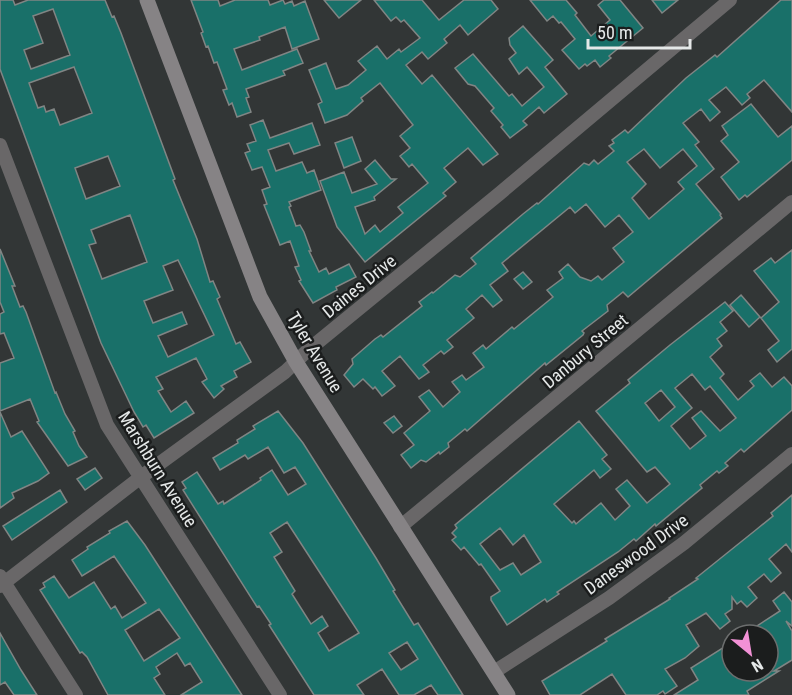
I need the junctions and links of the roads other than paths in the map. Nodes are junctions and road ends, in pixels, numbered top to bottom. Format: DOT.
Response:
graph roads {
  1 [pos="147,0"];
  2 [pos="730,0"];
  3 [pos="0,145"];
  4 [pos="792,202"];
  5 [pos="296,362"];
  6 [pos="792,453"];
  7 [pos="141,477"];
  8 [pos="400,527"];
  9 [pos="1,581"];
  10 [pos="494,672"];
  11 [pos="76,695"];
  12 [pos="280,695"];
  13 [pos="508,695"];
  1 -- 5 [label="street, Tyler Avenue"];
  2 -- 5 [label="street, Daines Drive"];
  3 -- 7 [label="street, Marshburn Avenue"];
  4 -- 8 [label="street, Danbury Street"];
  5 -- 7 [label="street, Daines Drive"];
  5 -- 8 [label="street, Tyler Avenue"];
  6 -- 10 [label="street, Daneswood Drive"];
  7 -- 9 [label="street, Daines Drive"];
  7 -- 12 [label="street, Marshburn Avenue"];
  8 -- 10 [label="street, Tyler Avenue"];
  9 -- 11 [label="street"];
  10 -- 13 [label="street, Tyler Avenue"];
}
